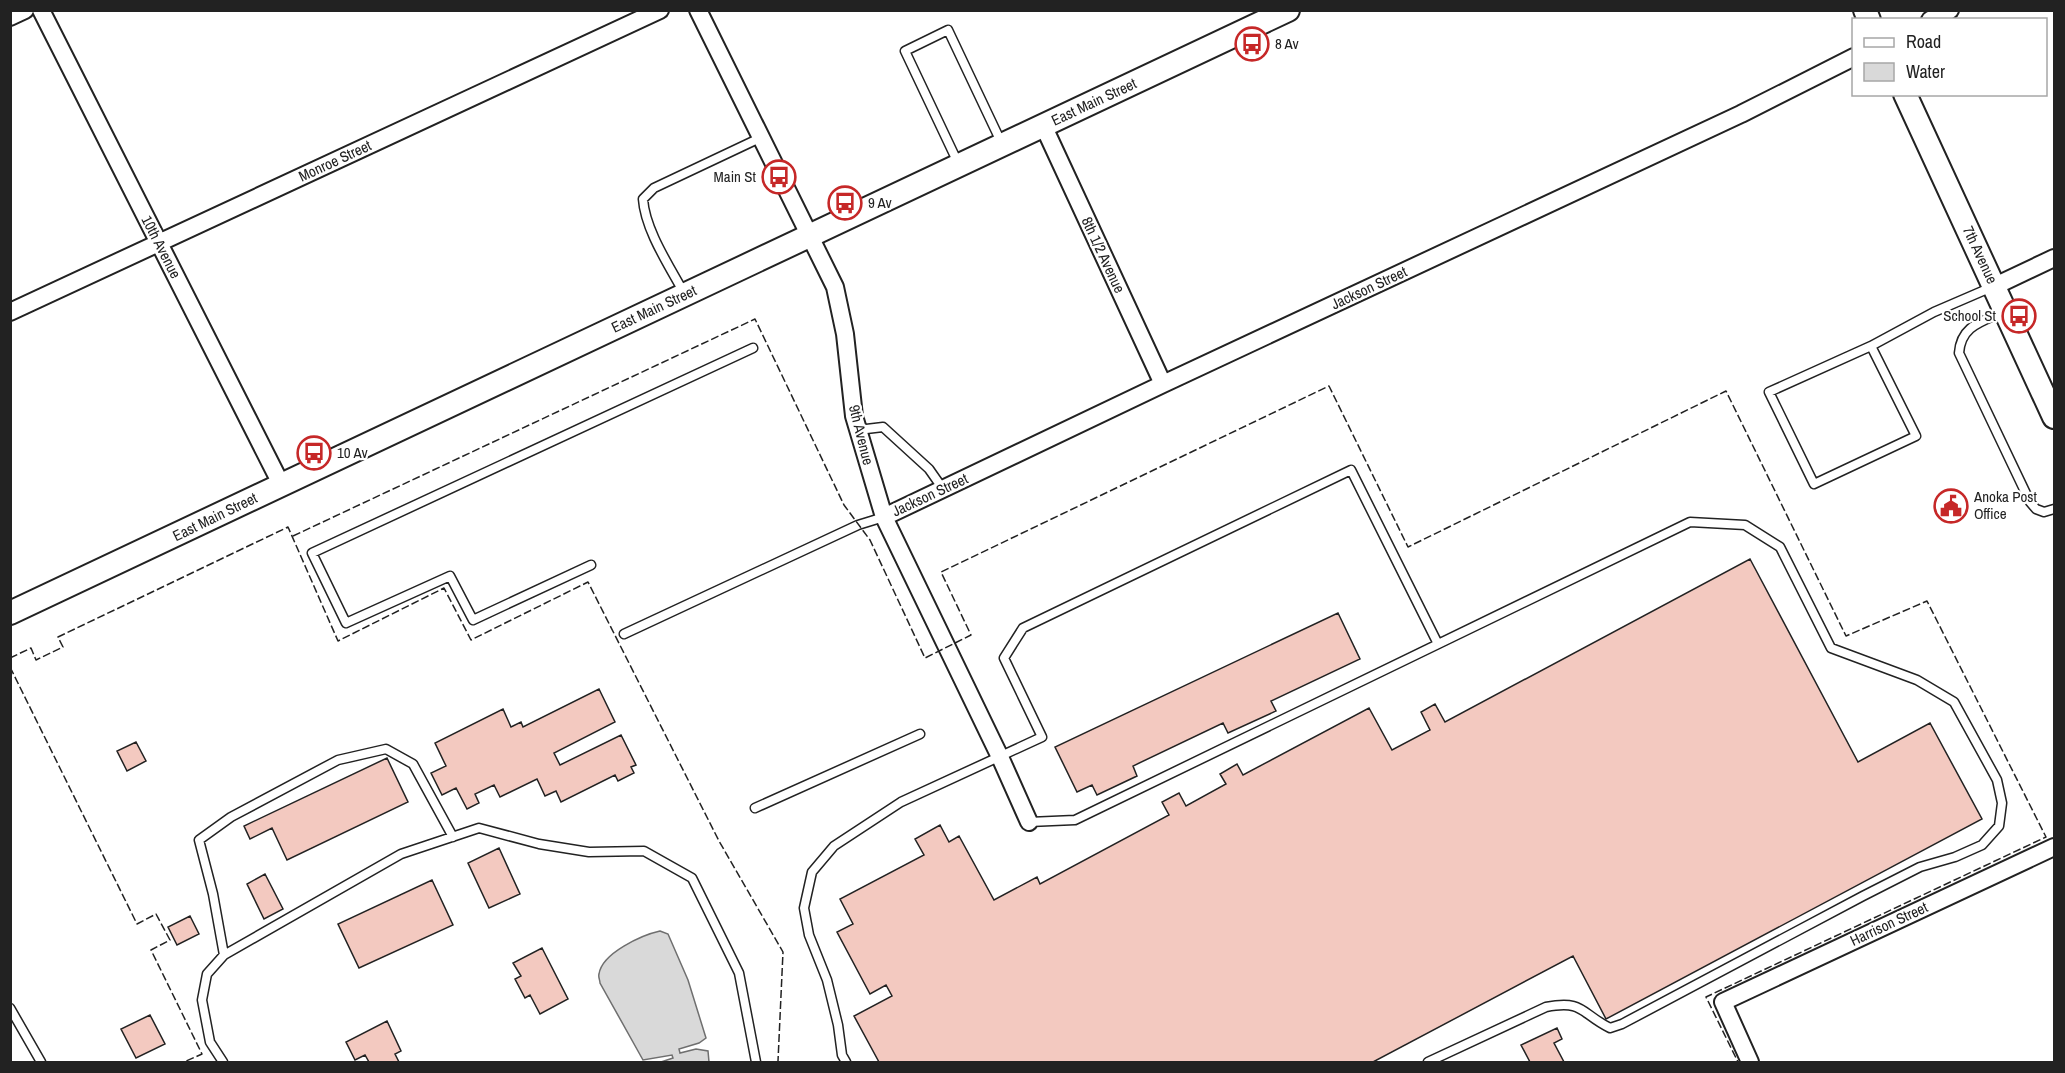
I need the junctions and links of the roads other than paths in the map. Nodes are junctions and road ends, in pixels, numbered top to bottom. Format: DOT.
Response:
graph roads {
  1 [pos="25,10"];
  2 [pos="41,10"];
  3 [pos="660,10"];
  4 [pos="698,10"];
  5 [pos="1288,10"];
  6 [pos="1950,10"];
  7 [pos="10,17"];
  8 [pos="1254,18"];
  9 [pos="1934,18"];
  10 [pos="1852,58"];
  11 [pos="1906,96"];
  12 [pos="1043,125"];
  13 [pos="762,138"];
  14 [pos="1003,144"];
  15 [pos="959,165"];
  16 [pos="810,236"];
  17 [pos="159,242"];
  18 [pos="2055,258"];
  19 [pos="1995,286"];
  20 [pos="685,295"];
  21 [pos="2006,310"];
  22 [pos="10,312"];
  23 [pos="1870,346"];
  24 [pos="753,348"];
  25 [pos="1163,384"];
  26 [pos="2055,417"];
  27 [pos="858,430"];
  28 [pos="281,484"];
  29 [pos="943,489"];
  30 [pos="2055,509"];
  31 [pos="884,517"];
  32 [pos="591,565"];
  33 [pos="14,612"];
  34 [pos="624,634"];
  35 [pos="1438,644"];
  36 [pos="920,734"];
  37 [pos="1000,757"];
  38 [pos="755,808"];
  39 [pos="1029,822"];
  40 [pos="453,837"];
  41 [pos="2055,847"];
  42 [pos="224,955"];
  43 [pos="10,1008"];
  44 [pos="40,1062"];
  45 [pos="223,1062"];
  46 [pos="756,1062"];
  47 [pos="846,1062"];
  48 [pos="1428,1062"];
  49 [pos="1750,1062"];
  1 -- 7 [label="street"];
  2 -- 17 [label="street, 10th Avenue"];
  3 -- 17 [label="street, Monroe Street"];
  4 -- 13 [label="street, 9th Avenue"];
  5 -- 8 [label="main road, East Main Street"];
  6 -- 9 [label="street"];
  8 -- 12 [label="main road, East Main Street"];
  10 -- 25 [label="street, Jackson Street"];
  11 -- 19 [label="main road, 7th Avenue"];
  12 -- 14 [label="main road, East Main Street"];
  12 -- 25 [label="street, 8th 1/2 Avenue"];
  13 -- 16 [label="street, 9th Avenue"];
  13 -- 20 [label="lane"];
  14 -- 15 [label="main road, East Main Street"];
  14 -- 15 [label="lane"];
  15 -- 16 [label="main road, East Main Street"];
  16 -- 20 [label="main road, East Main Street"];
  16 -- 27 [label="street, 9th Avenue"];
  17 -- 22 [label="street, Monroe Street"];
  17 -- 28 [label="street, 10th Avenue"];
  18 -- 19 [label="street"];
  19 -- 21 [label="main road, 7th Avenue"];
  19 -- 23 [label="lane"];
  20 -- 28 [label="main road, East Main Street"];
  21 -- 26 [label="main road, 7th Avenue"];
  21 -- 30 [label="lane"];
  23 -- 23 [label="lane"];
  24 -- 32 [label="lane"];
  25 -- 29 [label="street, Jackson Street"];
  27 -- 29 [label="lane"];
  27 -- 31 [label="street, 9th Avenue"];
  28 -- 33 [label="main road, East Main Street"];
  29 -- 31 [label="street, Jackson Street"];
  31 -- 34 [label="lane"];
  31 -- 37 [label="street, 9th Avenue"];
  35 -- 37 [label="lane"];
  35 -- 39 [label="lane"];
  35 -- 48 [label="lane"];
  36 -- 38 [label="lane"];
  37 -- 39 [label="street, 9th Avenue"];
  37 -- 47 [label="lane"];
  40 -- 42 [label="lane"];
  40 -- 42 [label="lane"];
  40 -- 46 [label="lane"];
  41 -- 49 [label="street, Harrison Street"];
  42 -- 45 [label="lane"];
  43 -- 44 [label="lane"];
}
